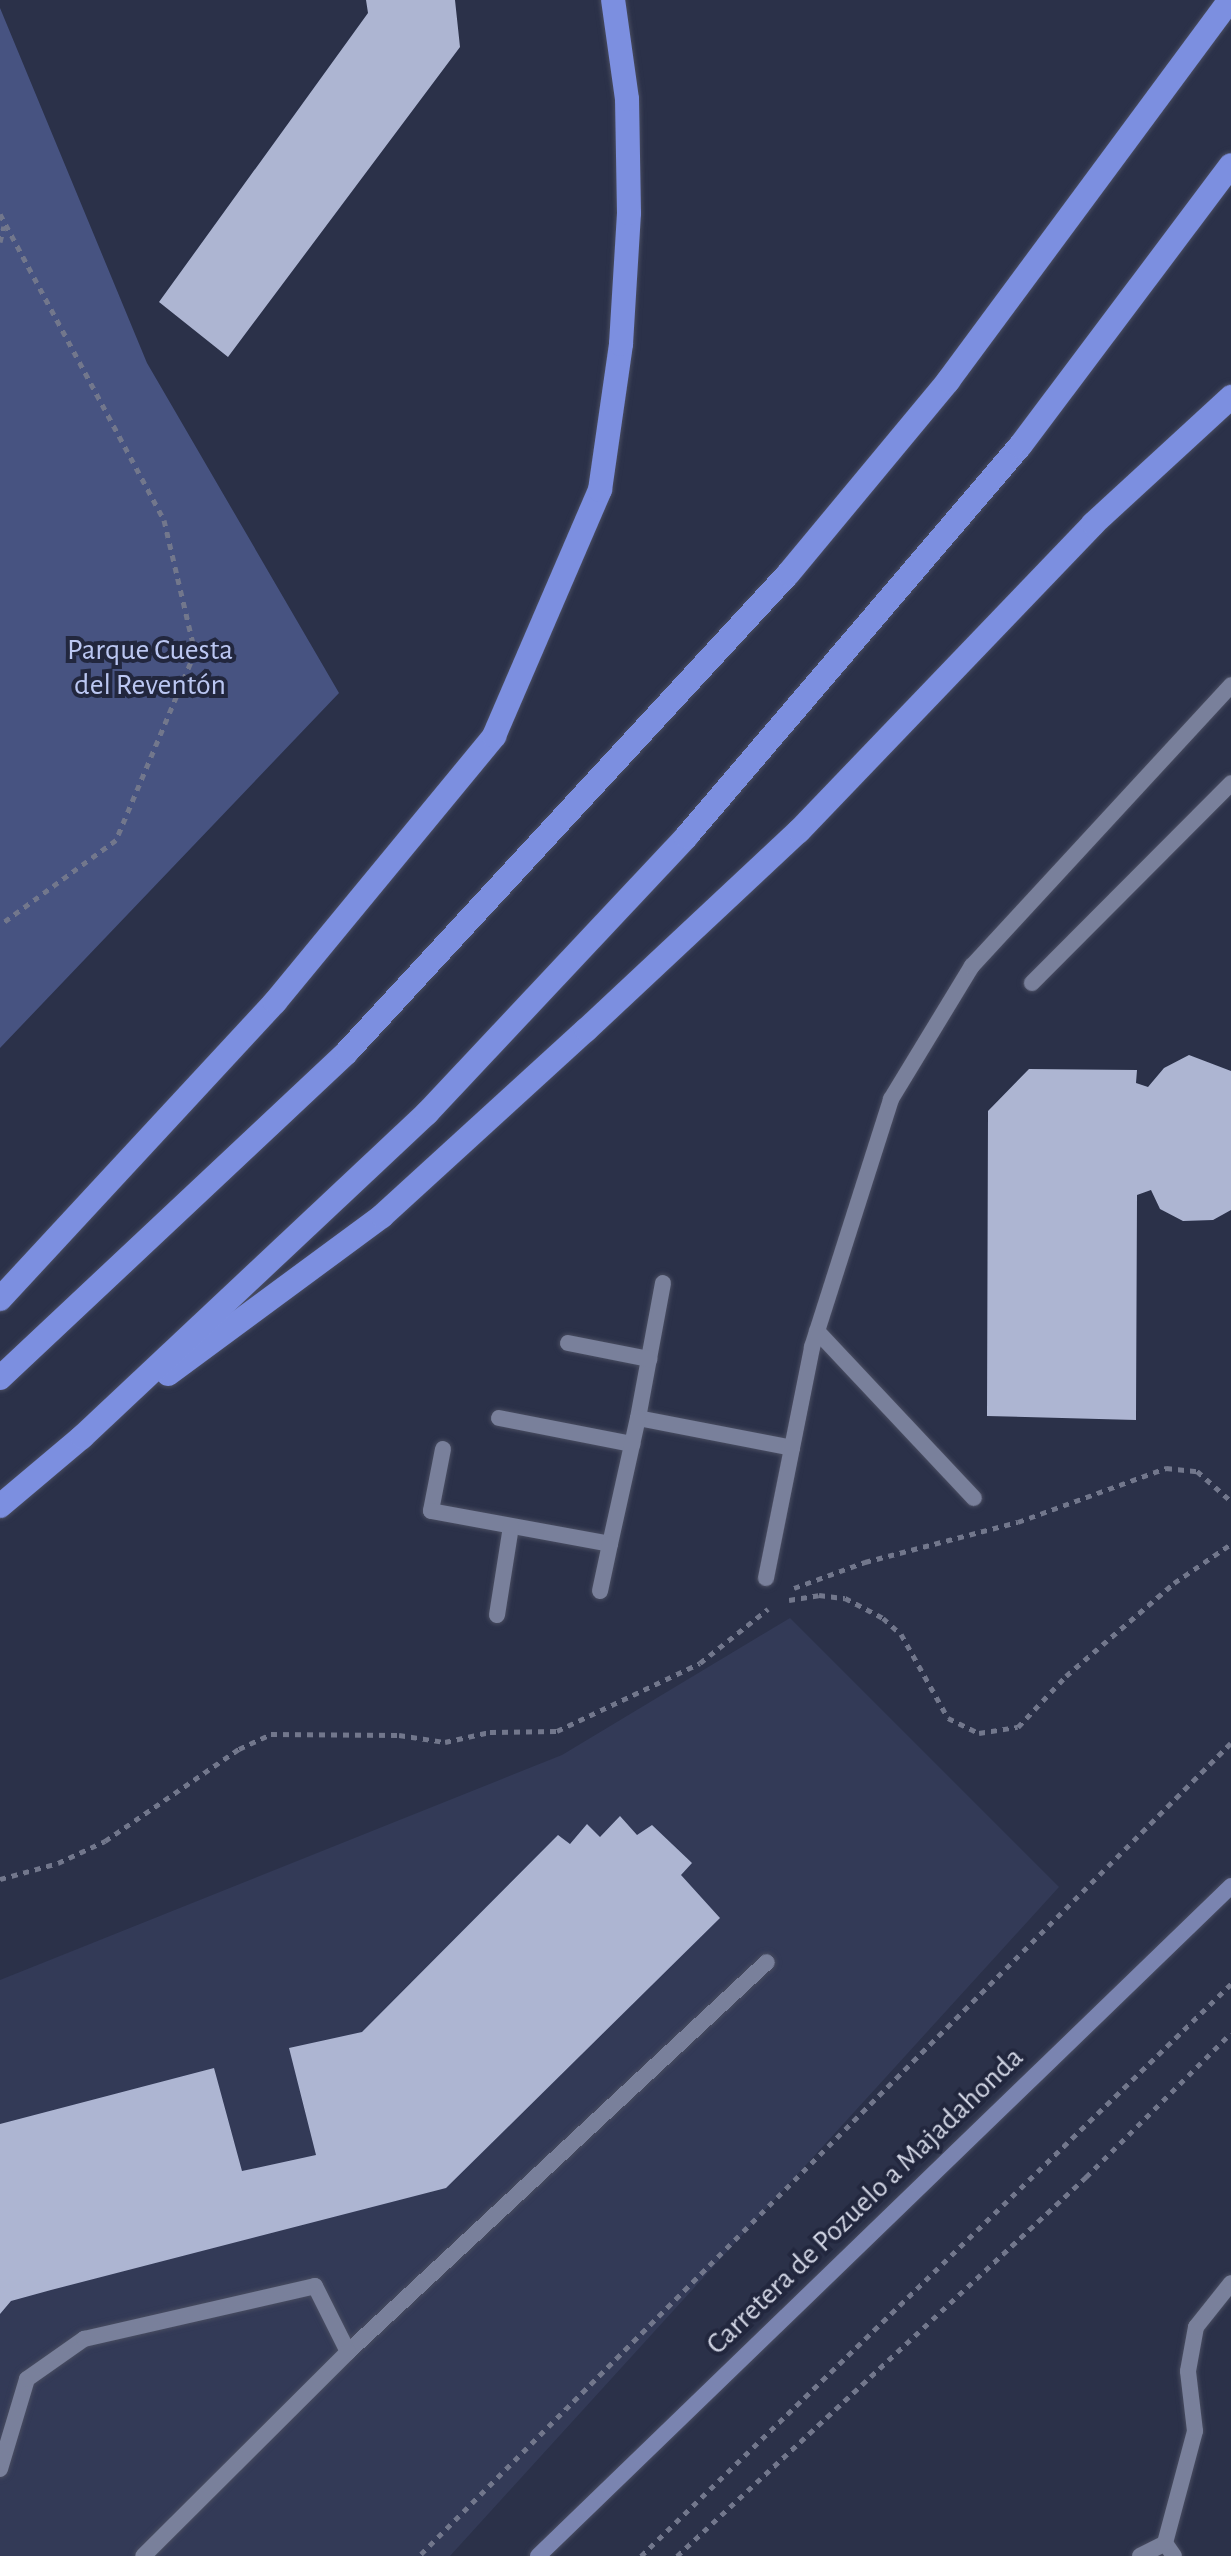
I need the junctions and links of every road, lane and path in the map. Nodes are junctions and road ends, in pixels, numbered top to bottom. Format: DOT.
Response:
graph roads {
  1 [pos="613,0"];
  2 [pos="1230,0"];
  3 [pos="1231,165"];
  4 [pos="0,214"];
  5 [pos="4,225"];
  6 [pos="0,242"];
  7 [pos="1231,397"];
  8 [pos="1231,685"];
  9 [pos="1231,783"];
  10 [pos="0,925"];
  11 [pos="1032,983"];
  12 [pos="663,1283"];
  13 [pos="0,1299"];
  14 [pos="817,1331"];
  15 [pos="568,1343"];
  16 [pos="649,1359"];
  17 [pos="0,1378"];
  18 [pos="499,1418"];
  19 [pos="638,1418"];
  20 [pos="82,1437"];
  21 [pos="632,1444"];
  22 [pos="792,1448"];
  23 [pos="443,1449"];
  24 [pos="974,1498"];
  25 [pos="1231,1501"];
  26 [pos="0,1506"];
  27 [pos="511,1527"];
  28 [pos="610,1544"];
  29 [pos="1231,1544"];
  30 [pos="766,1578"];
  31 [pos="600,1591"];
  32 [pos="497,1615"];
  33 [pos="760,1616"];
  34 [pos="1231,1743"];
  35 [pos="0,1879"];
  36 [pos="1231,1886"];
  37 [pos="767,1962"];
  38 [pos="1231,1984"];
  39 [pos="1231,2033"];
  40 [pos="1231,2283"];
  41 [pos="348,2352"];
  42 [pos="0,2469"];
  43 [pos="1170,2550"];
  44 [pos="149,2554"];
  45 [pos="421,2555"];
  46 [pos="538,2556"];
  47 [pos="641,2556"];
  48 [pos="677,2556"];
  49 [pos="1140,2556"];
  1 -- 13 [label="highway"];
  2 -- 17 [label="highway"];
  3 -- 20 [label="highway"];
  4 -- 5 [label="path"];
  5 -- 6 [label="path"];
  5 -- 10 [label="path"];
  7 -- 20 [label="highway"];
  8 -- 14 [label="street"];
  9 -- 11 [label="street"];
  12 -- 16 [label="street"];
  14 -- 22 [label="street"];
  14 -- 24 [label="street"];
  15 -- 16 [label="street"];
  16 -- 19 [label="street"];
  18 -- 21 [label="street"];
  19 -- 21 [label="street"];
  19 -- 22 [label="street"];
  20 -- 26 [label="highway"];
  21 -- 28 [label="street"];
  22 -- 30 [label="street"];
  23 -- 27 [label="street"];
  25 -- 33 [label="path"];
  27 -- 28 [label="street"];
  27 -- 32 [label="street"];
  28 -- 31 [label="street"];
  29 -- 33 [label="path"];
  33 -- 35 [label="path"];
  34 -- 45 [label="path"];
  36 -- 46 [label="street, Carretera de Pozuelo a Majadahonda"];
  37 -- 41 [label="street"];
  38 -- 47 [label="path"];
  39 -- 48 [label="path"];
  40 -- 43 [label="street"];
  41 -- 42 [label="street"];
  41 -- 44 [label="street"];
  43 -- 49 [label="street"];
}
